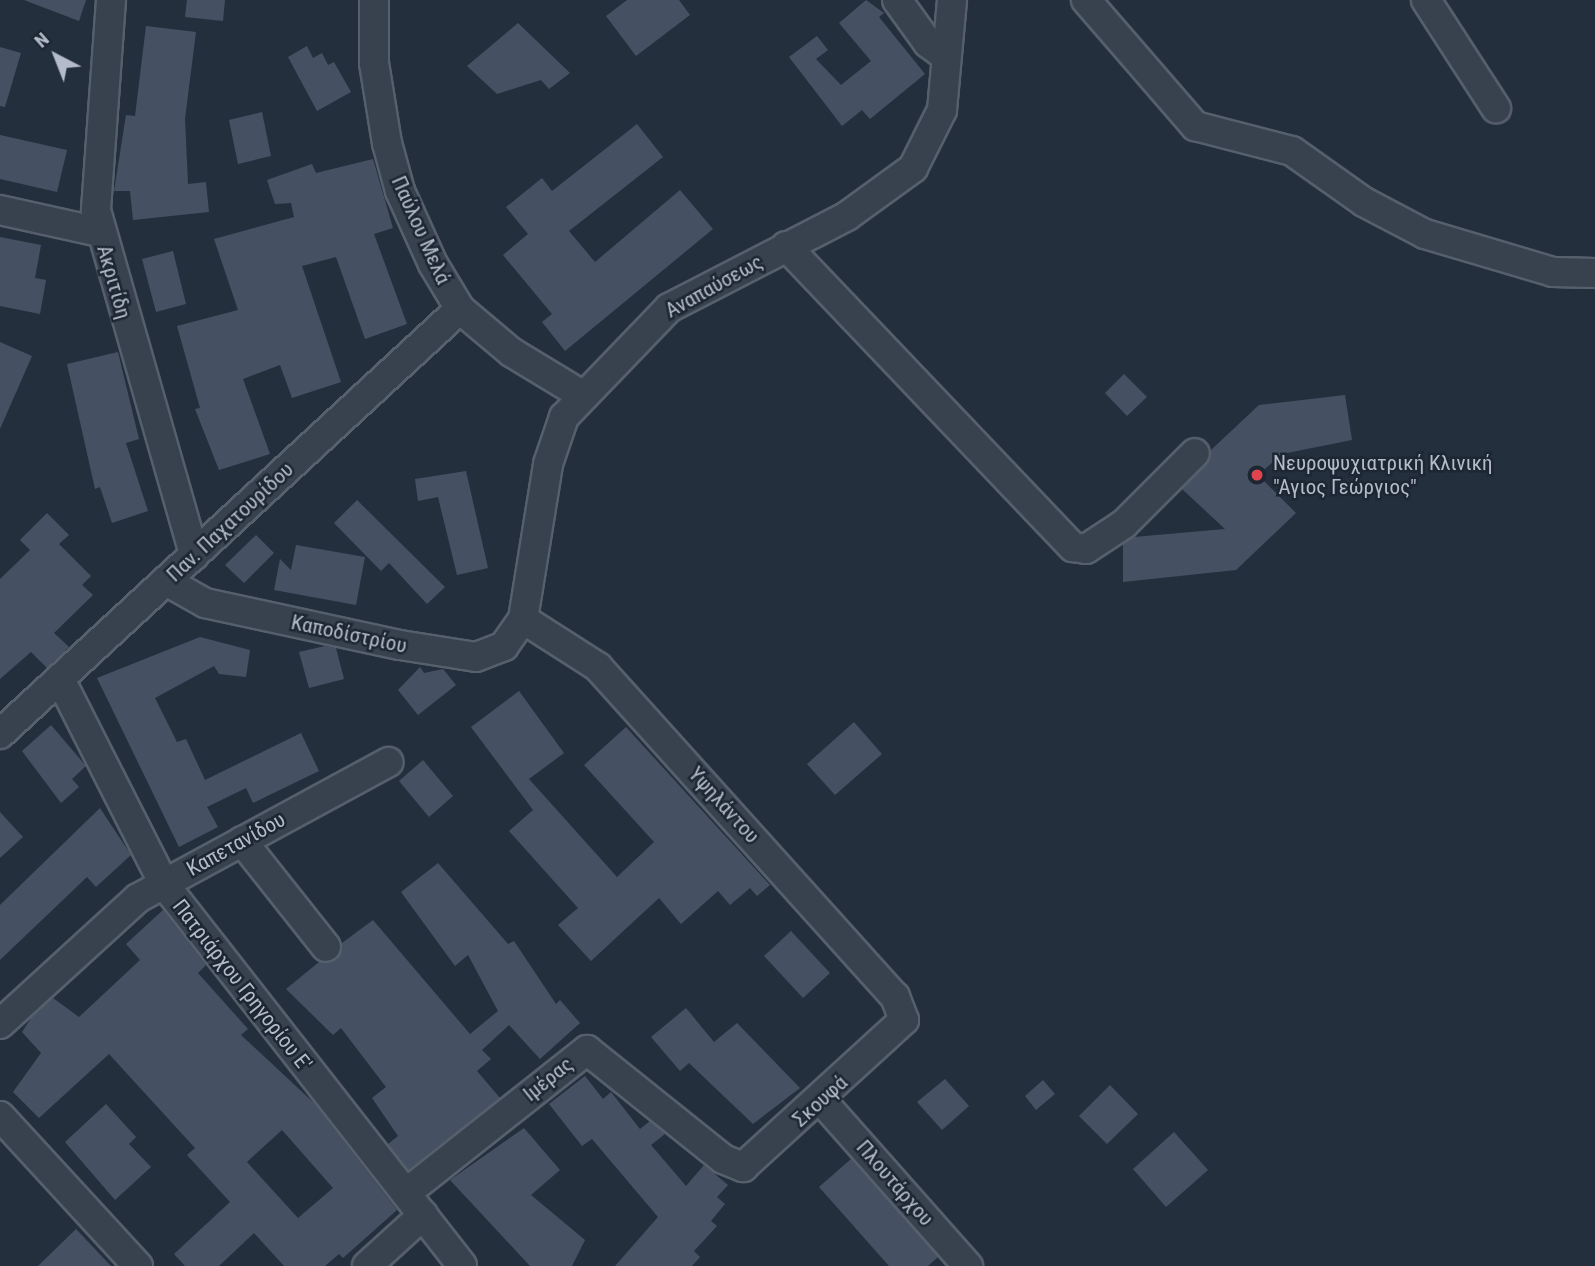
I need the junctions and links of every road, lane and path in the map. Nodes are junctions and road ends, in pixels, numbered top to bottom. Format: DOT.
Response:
graph roads {
  1 [pos="111,0"];
  2 [pos="374,0"];
  3 [pos="897,0"];
  4 [pos="952,0"];
  5 [pos="1086,0"];
  6 [pos="1426,0"];
  7 [pos="946,56"];
  8 [pos="1496,108"];
  9 [pos="0,210"];
  10 [pos="99,232"];
  11 [pos="786,246"];
  12 [pos="1595,273"];
  13 [pos="460,309"];
  14 [pos="582,395"];
  15 [pos="1195,453"];
  16 [pos="194,555"];
  17 [pos="166,581"];
  18 [pos="523,619"];
  19 [pos="60,679"];
  20 [pos="0,734"];
  21 [pos="388,762"];
  22 [pos="242,841"];
  23 [pos="164,884"];
  24 [pos="326,947"];
  25 [pos="904,1012"];
  26 [pos="0,1024"];
  27 [pos="821,1100"];
  28 [pos="0,1116"];
  29 [pos="723,1159"];
  30 [pos="415,1204"];
  31 [pos="138,1266"];
  32 [pos="367,1266"];
  33 [pos="463,1266"];
  34 [pos="968,1266"];
  1 -- 10 [label="street, Ακριτίδη"];
  2 -- 13 [label="street, Παύλου Μελά"];
  3 -- 7 [label="street"];
  4 -- 7 [label="street, Αναπαύσεως"];
  5 -- 12 [label="street"];
  6 -- 8 [label="street"];
  7 -- 11 [label="street, Αναπαύσεως"];
  9 -- 10 [label="street"];
  10 -- 16 [label="street, Ακριτίδη"];
  11 -- 14 [label="street, Αναπαύσεως"];
  11 -- 15 [label="street"];
  13 -- 14 [label="street, Παύλου Μελά"];
  13 -- 16 [label="street, Παν. Παχατουρίδου"];
  14 -- 18 [label="street, Αναπαύσεως"];
  16 -- 17 [label="street, Παν. Παχατουρίδου"];
  17 -- 18 [label="street, Καποδίστρίου"];
  17 -- 19 [label="street, Παν. Παχατουρίδου"];
  18 -- 25 [label="street, Υψηλάντου"];
  19 -- 20 [label="street, Παν. Παχατουρίδου"];
  19 -- 23 [label="street, Πατριάρχου Γρηγορίου Ε'"];
  21 -- 22 [label="street, Καπετανίδου"];
  22 -- 23 [label="street, Καπετανίδου"];
  22 -- 24 [label="street"];
  23 -- 26 [label="street, Καπετανίδου"];
  23 -- 30 [label="street, Πατριάρχου Γρηγορίου Ε'"];
  25 -- 27 [label="street, Σκουφά"];
  27 -- 29 [label="street, Σκουφά"];
  27 -- 34 [label="street, Πλουτάρχου"];
  28 -- 31 [label="street"];
  29 -- 30 [label="street, Ιμέρας"];
  30 -- 32 [label="street"];
  30 -- 33 [label="street, Πατριάρχου Γρηγορίου Ε'"];
}
